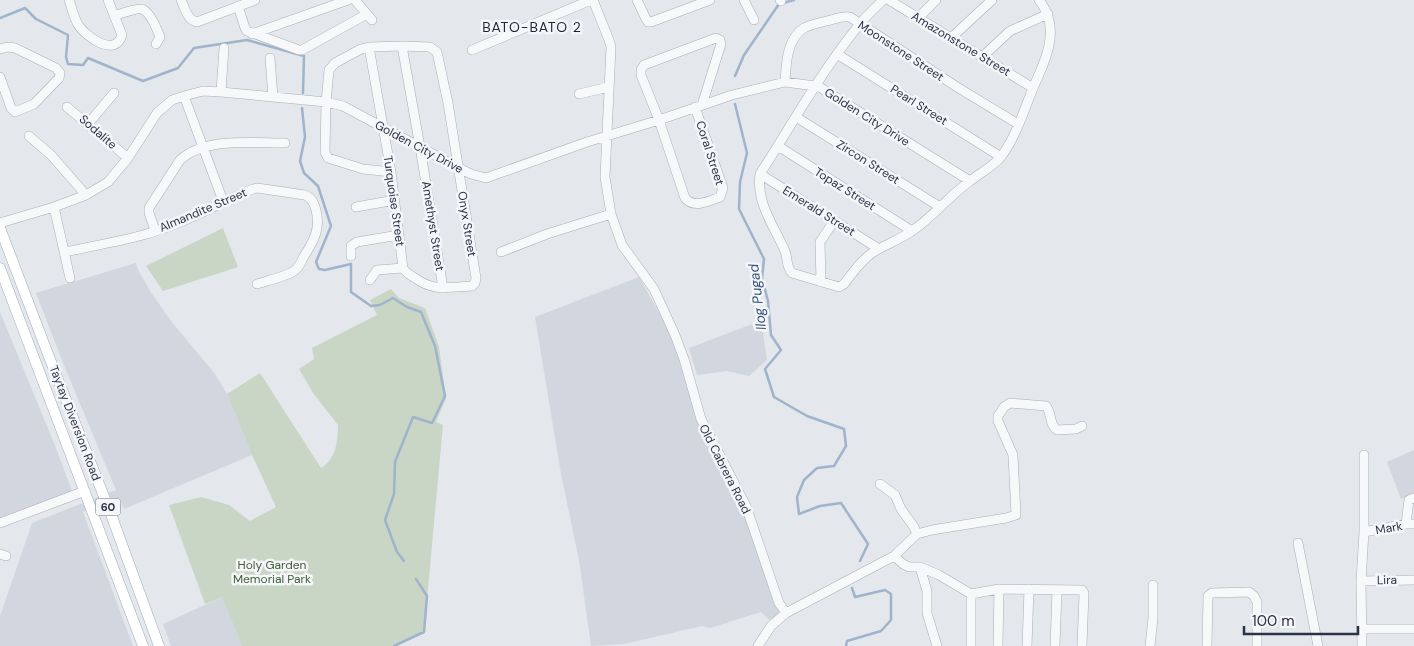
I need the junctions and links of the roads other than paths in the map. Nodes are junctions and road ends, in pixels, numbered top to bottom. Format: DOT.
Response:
graph roads {
  1 [pos="69,0"];
  2 [pos="108,0"];
  3 [pos="181,0"];
  4 [pos="255,0"];
  5 [pos="348,0"];
  6 [pos="355,0"];
  7 [pos="592,0"];
  8 [pos="637,0"];
  9 [pos="710,0"];
  10 [pos="744,0"];
  11 [pos="882,0"];
  12 [pos="889,0"];
  13 [pos="936,0"];
  14 [pos="992,0"];
  15 [pos="1039,0"];
  16 [pos="238,6"];
  17 [pos="1048,14"];
  18 [pos="114,16"];
  19 [pos="918,18"];
  20 [pos="754,20"];
  21 [pos="860,24"];
  22 [pos="252,34"];
  23 [pos="951,38"];
  24 [pos="156,44"];
  25 [pos="402,46"];
  26 [pos="369,47"];
  27 [pos="224,48"];
  28 [pos="0,50"];
  29 [pos="472,50"];
  30 [pos="837,54"];
  31 [pos="982,57"];
  32 [pos="270,58"];
  33 [pos="0,77"];
  34 [pos="785,82"];
  35 [pos="815,86"];
  36 [pos="609,87"];
  37 [pos="1033,88"];
  38 [pos="221,92"];
  39 [pos="114,93"];
  40 [pos="579,94"];
  41 [pos="184,96"];
  42 [pos="272,97"];
  43 [pos="326,102"];
  44 [pos="699,106"];
  45 [pos="67,107"];
  46 [pos="796,117"];
  47 [pos="659,120"];
  48 [pos="88,124"];
  49 [pos="1018,124"];
  50 [pos="383,127"];
  51 [pos="29,136"];
  52 [pos="606,136"];
  53 [pos="285,144"];
  54 [pos="778,146"];
  55 [pos="203,147"];
  56 [pos="420,147"];
  57 [pos="1001,156"];
  58 [pos="128,158"];
  59 [pos="458,168"];
  60 [pos="391,172"];
  61 [pos="760,174"];
  62 [pos="970,181"];
  63 [pos="86,195"];
  64 [pos="395,200"];
  65 [pos="223,201"];
  66 [pos="54,207"];
  67 [pos="356,207"];
  68 [pos="940,207"];
  69 [pos="611,214"];
  70 [pos="834,221"];
  71 [pos="0,223"];
  72 [pos="0,228"];
  73 [pos="155,230"];
  74 [pos="912,231"];
  75 [pos="399,235"];
  76 [pos="878,249"];
  77 [pos="65,252"];
  78 [pos="501,252"];
  79 [pos="351,256"];
  80 [pos="0,268"];
  81 [pos="403,268"];
  82 [pos="70,278"];
  83 [pos="370,280"];
  84 [pos="821,282"];
  85 [pos="256,284"];
  86 [pos="443,288"];
  87 [pos="1082,426"];
  88 [pos="1364,455"];
  89 [pos="880,484"];
  90 [pos="85,491"];
  91 [pos="1414,498"];
  92 [pos="0,522"];
  93 [pos="1410,524"];
  94 [pos="1364,532"];
  95 [pos="917,534"];
  96 [pos="1298,543"];
  97 [pos="894,556"];
  98 [pos="920,567"];
  99 [pos="1414,580"];
  100 [pos="1361,581"];
  101 [pos="1152,585"];
  102 [pos="1029,588"];
  103 [pos="999,589"];
  104 [pos="1057,590"];
  105 [pos="971,594"];
  106 [pos="786,613"];
  107 [pos="1361,629"];
  108 [pos="1414,629"];
  109 [pos="143,646"];
  110 [pos="159,646"];
  111 [pos="758,646"];
  112 [pos="937,646"];
  113 [pos="971,646"];
  114 [pos="998,646"];
  115 [pos="1027,646"];
  116 [pos="1055,646"];
  117 [pos="1082,646"];
  118 [pos="1150,646"];
  119 [pos="1206,646"];
  120 [pos="1257,646"];
  121 [pos="1318,646"];
  122 [pos="1362,646"];
  1 -- 18 [label="street"];
  2 -- 18 [label="street"];
  3 -- 16 [label="street"];
  4 -- 16 [label="street"];
  5 -- 22 [label="street"];
  6 -- 22 [label="street"];
  7 -- 29 [label="street"];
  7 -- 36 [label="street, Old Cabrera Road"];
  8 -- 9 [label="street"];
  10 -- 20 [label="street"];
  11 -- 21 [label="street"];
  12 -- 19 [label="street, Amazonstone Street"];
  13 -- 19 [label="street"];
  14 -- 23 [label="street"];
  15 -- 17 [label="street"];
  16 -- 22 [label="street"];
  17 -- 31 [label="street"];
  17 -- 37 [label="street"];
  18 -- 24 [label="street"];
  19 -- 23 [label="street, Amazonstone Street"];
  21 -- 30 [label="street"];
  21 -- 34 [label="street, Moonstone Street"];
  21 -- 49 [label="street, Moonstone Street"];
  23 -- 31 [label="street, Amazonstone Street"];
  25 -- 26 [label="street"];
  25 -- 56 [label="street, Amethyst Street"];
  25 -- 59 [label="street, Onyx Street"];
  26 -- 43 [label="street"];
  26 -- 50 [label="street, Turquoise Street"];
  27 -- 38 [label="street"];
  28 -- 33 [label="street"];
  30 -- 35 [label="street"];
  30 -- 57 [label="street, Pearl Street"];
  31 -- 37 [label="street, Amazonstone Street"];
  32 -- 42 [label="street"];
  34 -- 35 [label="street, Golden City Drive"];
  34 -- 44 [label="street, Golden City Drive"];
  35 -- 46 [label="street"];
  35 -- 62 [label="street, Golden City Drive"];
  36 -- 40 [label="street"];
  36 -- 52 [label="street, Old Cabrera Road"];
  37 -- 49 [label="street"];
  38 -- 41 [label="street, Golden City Drive"];
  38 -- 42 [label="street, Golden City Drive"];
  39 -- 48 [label="street"];
  41 -- 55 [label="street"];
  41 -- 58 [label="street, Golden City Drive"];
  42 -- 43 [label="street, Golden City Drive"];
  43 -- 50 [label="street, Golden City Drive"];
  43 -- 60 [label="street"];
  44 -- 47 [label="street, Golden City Drive"];
  44 -- 47 [label="street"];
  44 -- 47 [label="street, Coral Street"];
  45 -- 48 [label="street, Sodalite"];
  46 -- 54 [label="street"];
  46 -- 68 [label="street, Zircon Street"];
  47 -- 52 [label="street, Golden City Drive"];
  48 -- 58 [label="street, Sodalite"];
  49 -- 57 [label="street"];
  50 -- 56 [label="street, Golden City Drive"];
  50 -- 60 [label="street, Turquoise Street"];
  51 -- 63 [label="street"];
  52 -- 59 [label="street, Golden City Drive"];
  52 -- 69 [label="street, Old Cabrera Road"];
  53 -- 55 [label="street"];
  54 -- 61 [label="street"];
  54 -- 74 [label="street, Topaz Street"];
  55 -- 65 [label="street"];
  55 -- 73 [label="street"];
  56 -- 59 [label="street, Golden City Drive"];
  56 -- 86 [label="street, Amethyst Street"];
  57 -- 62 [label="street"];
  58 -- 63 [label="street, Golden City Drive"];
  59 -- 86 [label="street, Onyx Street"];
  60 -- 64 [label="street, Turquoise Street"];
  61 -- 70 [label="street, Emerald Street"];
  61 -- 84 [label="street"];
  62 -- 68 [label="street"];
  63 -- 66 [label="street, Golden City Drive"];
  64 -- 67 [label="street"];
  64 -- 75 [label="street, Turquoise Street"];
  65 -- 73 [label="street, Almandite Street"];
  65 -- 85 [label="street, Almandite Street"];
  66 -- 71 [label="street, Golden City Drive"];
  66 -- 77 [label="street"];
  68 -- 74 [label="street"];
  69 -- 78 [label="street"];
  69 -- 106 [label="street, Old Cabrera Road"];
  70 -- 76 [label="street, Emerald Street"];
  70 -- 84 [label="street"];
  72 -- 110 [label="main road, Taytay Diversion Road / 60"];
  73 -- 77 [label="street, Almandite Street"];
  74 -- 76 [label="street"];
  75 -- 79 [label="street"];
  75 -- 81 [label="street, Turquoise Street"];
  76 -- 84 [label="street"];
  77 -- 82 [label="street"];
  80 -- 90 [label="main road, Taytay Diversion Road / 60"];
  81 -- 83 [label="street"];
  81 -- 86 [label="street"];
  87 -- 95 [label="street"];
  88 -- 94 [label="street"];
  89 -- 95 [label="street"];
  90 -- 92 [label="street"];
  90 -- 109 [label="main road, Taytay Diversion Road / 60"];
  91 -- 93 [label="street"];
  93 -- 94 [label="street, Mark"];
  94 -- 100 [label="street"];
  95 -- 97 [label="street"];
  96 -- 121 [label="street"];
  97 -- 98 [label="street"];
  97 -- 106 [label="street"];
  98 -- 105 [label="street"];
  98 -- 112 [label="street"];
  99 -- 100 [label="street, Lira"];
  100 -- 107 [label="street"];
  101 -- 118 [label="street"];
  102 -- 103 [label="street"];
  102 -- 104 [label="street"];
  102 -- 115 [label="street"];
  103 -- 105 [label="street"];
  103 -- 114 [label="street"];
  104 -- 116 [label="street"];
  104 -- 117 [label="street"];
  105 -- 113 [label="street"];
  106 -- 111 [label="street"];
  107 -- 108 [label="street"];
  107 -- 122 [label="street"];
  119 -- 120 [label="street"];
}
